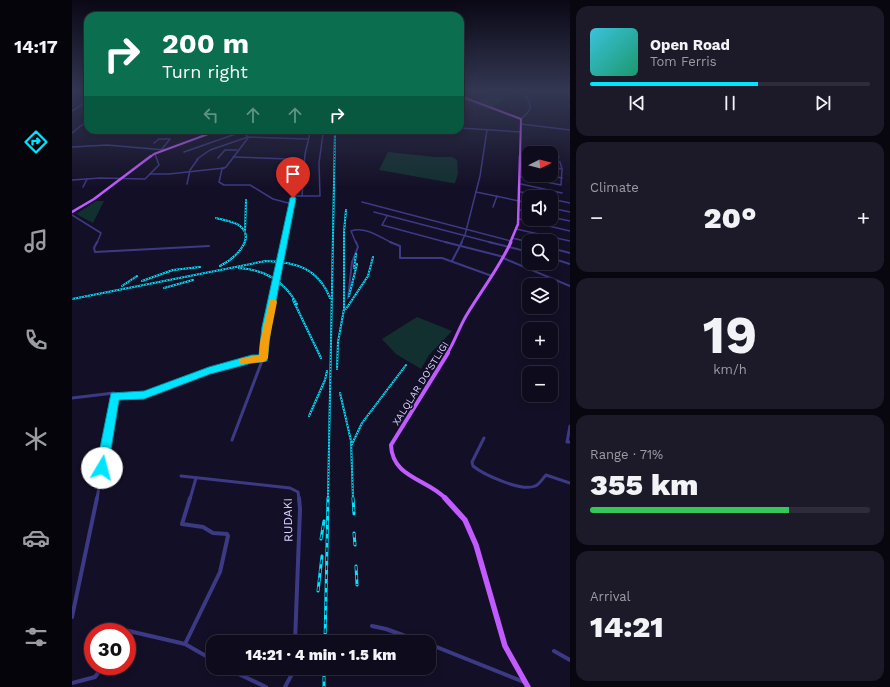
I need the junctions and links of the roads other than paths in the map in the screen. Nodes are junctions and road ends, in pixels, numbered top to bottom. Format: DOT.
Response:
graph roads {
  1 [pos="84,123"];
  2 [pos="521,124"];
  3 [pos="464,128"];
  4 [pos="487,130"];
  5 [pos="570,130"];
  6 [pos="521,132"];
  7 [pos="72,133"];
  8 [pos="206,134"];
  9 [pos="233,134"];
  10 [pos="246,134"];
  11 [pos="310,134"];
  12 [pos="322,134"];
  13 [pos="248,137"];
  14 [pos="308,139"];
  15 [pos="154,143"];
  16 [pos="72,147"];
  17 [pos="163,149"];
  18 [pos="237,150"];
  19 [pos="184,152"];
  20 [pos="155,154"];
  21 [pos="521,154"];
  22 [pos="232,157"];
  23 [pos="218,158"];
  24 [pos="558,162"];
  25 [pos="521,163"];
  26 [pos="224,168"];
  27 [pos="558,168"];
  28 [pos="562,169"];
  29 [pos="190,170"];
  30 [pos="521,170"];
  31 [pos="150,174"];
  32 [pos="521,177"];
  33 [pos="558,177"];
  34 [pos="121,178"];
  35 [pos="562,178"];
  36 [pos="87,179"];
  37 [pos="72,180"];
  38 [pos="187,184"];
  39 [pos="303,184"];
  40 [pos="521,184"];
  41 [pos="561,185"];
  42 [pos="83,187"];
  43 [pos="476,192"];
  44 [pos="520,192"];
  45 [pos="302,196"];
  46 [pos="497,196"];
  47 [pos="558,200"];
  48 [pos="520,201"];
  49 [pos="362,202"];
  50 [pos="292,203"];
  51 [pos="570,203"];
  52 [pos="493,207"];
  53 [pos="558,209"];
  54 [pos="520,210"];
  55 [pos="374,212"];
  56 [pos="570,212"];
  57 [pos="72,213"];
  58 [pos="387,216"];
  59 [pos="558,218"];
  60 [pos="519,219"];
  61 [pos="570,221"];
  62 [pos="516,229"];
  63 [pos="467,230"];
  64 [pos="570,231"];
  65 [pos="465,235"];
  66 [pos="512,239"];
  67 [pos="522,241"];
  68 [pos="570,241"];
  69 [pos="460,245"];
  70 [pos="209,246"];
  71 [pos="509,246"];
  72 [pos="522,250"];
  73 [pos="558,250"];
  74 [pos="570,253"];
  75 [pos="504,258"];
  76 [pos="558,260"];
  77 [pos="452,261"];
  78 [pos="570,264"];
  79 [pos="492,276"];
  80 [pos="570,286"];
  81 [pos="348,298"];
  82 [pos="264,358"];
  83 [pos="114,396"];
  84 [pos="72,398"];
  85 [pos="570,426"];
  86 [pos="484,438"];
  87 [pos="232,440"];
  88 [pos="570,442"];
  89 [pos="181,476"];
  90 [pos="196,478"];
  91 [pos="570,482"];
  92 [pos="72,617"];
  93 [pos="372,626"];
  94 [pos="136,634"];
  95 [pos="295,635"];
  96 [pos="404,635"];
  97 [pos="185,644"];
  98 [pos="436,647"];
  99 [pos="554,651"];
  100 [pos="206,656"];
  101 [pos="570,660"];
  102 [pos="97,675"];
  103 [pos="241,675"];
  104 [pos="291,675"];
  105 [pos="72,683"];
  106 [pos="527,685"];
  107 [pos="266,687"];
  108 [pos="285,687"];
  1 -- 7 [label="street"];
  2 -- 5 [label="street"];
  2 -- 6 [label="main road, XALQLAR DO’STLIGI"];
  3 -- 4 [label="street"];
  4 -- 6 [label="street"];
  4 -- 43 [label="street"];
  6 -- 21 [label="main road, XALQLAR DO’STLIGI"];
  8 -- 17 [label="main road"];
  9 -- 19 [label="street"];
  10 -- 13 [label="street"];
  11 -- 14 [label="street"];
  12 -- 45 [label="street"];
  13 -- 14 [label="street"];
  13 -- 18 [label="street"];
  13 -- 29 [label="street"];
  14 -- 39 [label="street"];
  15 -- 17 [label="street"];
  16 -- 17 [label="street"];
  17 -- 20 [label="main road"];
  17 -- 34 [label="main road"];
  18 -- 22 [label="street"];
  18 -- 23 [label="street"];
  20 -- 31 [label="street"];
  20 -- 34 [label="main road"];
  21 -- 25 [label="main road, XALQLAR DO’STLIGI"];
  22 -- 26 [label="street"];
  22 -- 39 [label="street"];
  24 -- 28 [label="street"];
  25 -- 30 [label="main road, XALQLAR DO’STLIGI"];
  26 -- 29 [label="street"];
  26 -- 50 [label="street"];
  27 -- 28 [label="street"];
  28 -- 35 [label="street"];
  29 -- 31 [label="street"];
  29 -- 38 [label="street"];
  30 -- 32 [label="main road, XALQLAR DO’STLIGI"];
  31 -- 34 [label="street"];
  32 -- 40 [label="main road, XALQLAR DO’STLIGI"];
  32 -- 41 [label="street"];
  33 -- 35 [label="street"];
  34 -- 36 [label="street"];
  34 -- 57 [label="main road"];
  35 -- 41 [label="street"];
  36 -- 37 [label="street"];
  36 -- 42 [label="street"];
  39 -- 45 [label="street"];
  40 -- 41 [label="street"];
  40 -- 44 [label="main road, XALQLAR DO’STLIGI"];
  43 -- 46 [label="street"];
  43 -- 63 [label="street"];
  44 -- 48 [label="main road, XALQLAR DO’STLIGI"];
  45 -- 50 [label="street"];
  46 -- 48 [label="street"];
  46 -- 52 [label="street"];
  47 -- 51 [label="street"];
  48 -- 54 [label="main road, XALQLAR DO’STLIGI"];
  49 -- 63 [label="street"];
  50 -- 82 [label="street"];
  53 -- 56 [label="street"];
  54 -- 60 [label="main road, XALQLAR DO’STLIGI"];
  55 -- 58 [label="street"];
  57 -- 70 [label="street"];
  58 -- 65 [label="street"];
  58 -- 69 [label="street"];
  59 -- 61 [label="street"];
  60 -- 62 [label="main road, XALQLAR DO’STLIGI"];
  60 -- 64 [label="street"];
  62 -- 66 [label="main road, XALQLAR DO’STLIGI"];
  62 -- 68 [label="street"];
  63 -- 65 [label="street"];
  63 -- 66 [label="street"];
  65 -- 69 [label="street"];
  65 -- 71 [label="street"];
  66 -- 67 [label="street"];
  66 -- 71 [label="main road, XALQLAR DO’STLIGI"];
  69 -- 75 [label="street"];
  69 -- 77 [label="street"];
  71 -- 72 [label="street"];
  71 -- 75 [label="main road, XALQLAR DO’STLIGI"];
  73 -- 74 [label="street"];
  75 -- 79 [label="main road, XALQLAR DO’STLIGI"];
  75 -- 80 [label="street"];
  76 -- 78 [label="street"];
  77 -- 79 [label="street"];
  77 -- 81 [label="street"];
  79 -- 106 [label="main road, XALQLAR DO’STLIGI"];
  82 -- 83 [label="street"];
  82 -- 87 [label="street"];
  83 -- 84 [label="street"];
  83 -- 92 [label="street"];
  85 -- 88 [label="street"];
  86 -- 91 [label="street"];
  89 -- 90 [label="street, RUDAKI"];
  90 -- 95 [label="street, RUDAKI"];
  90 -- 97 [label="street"];
  93 -- 96 [label="street"];
  94 -- 97 [label="street"];
  97 -- 100 [label="street"];
  98 -- 106 [label="street"];
  99 -- 101 [label="street"];
  102 -- 105 [label="street"];
  103 -- 107 [label="street"];
  104 -- 108 [label="street"];
}
